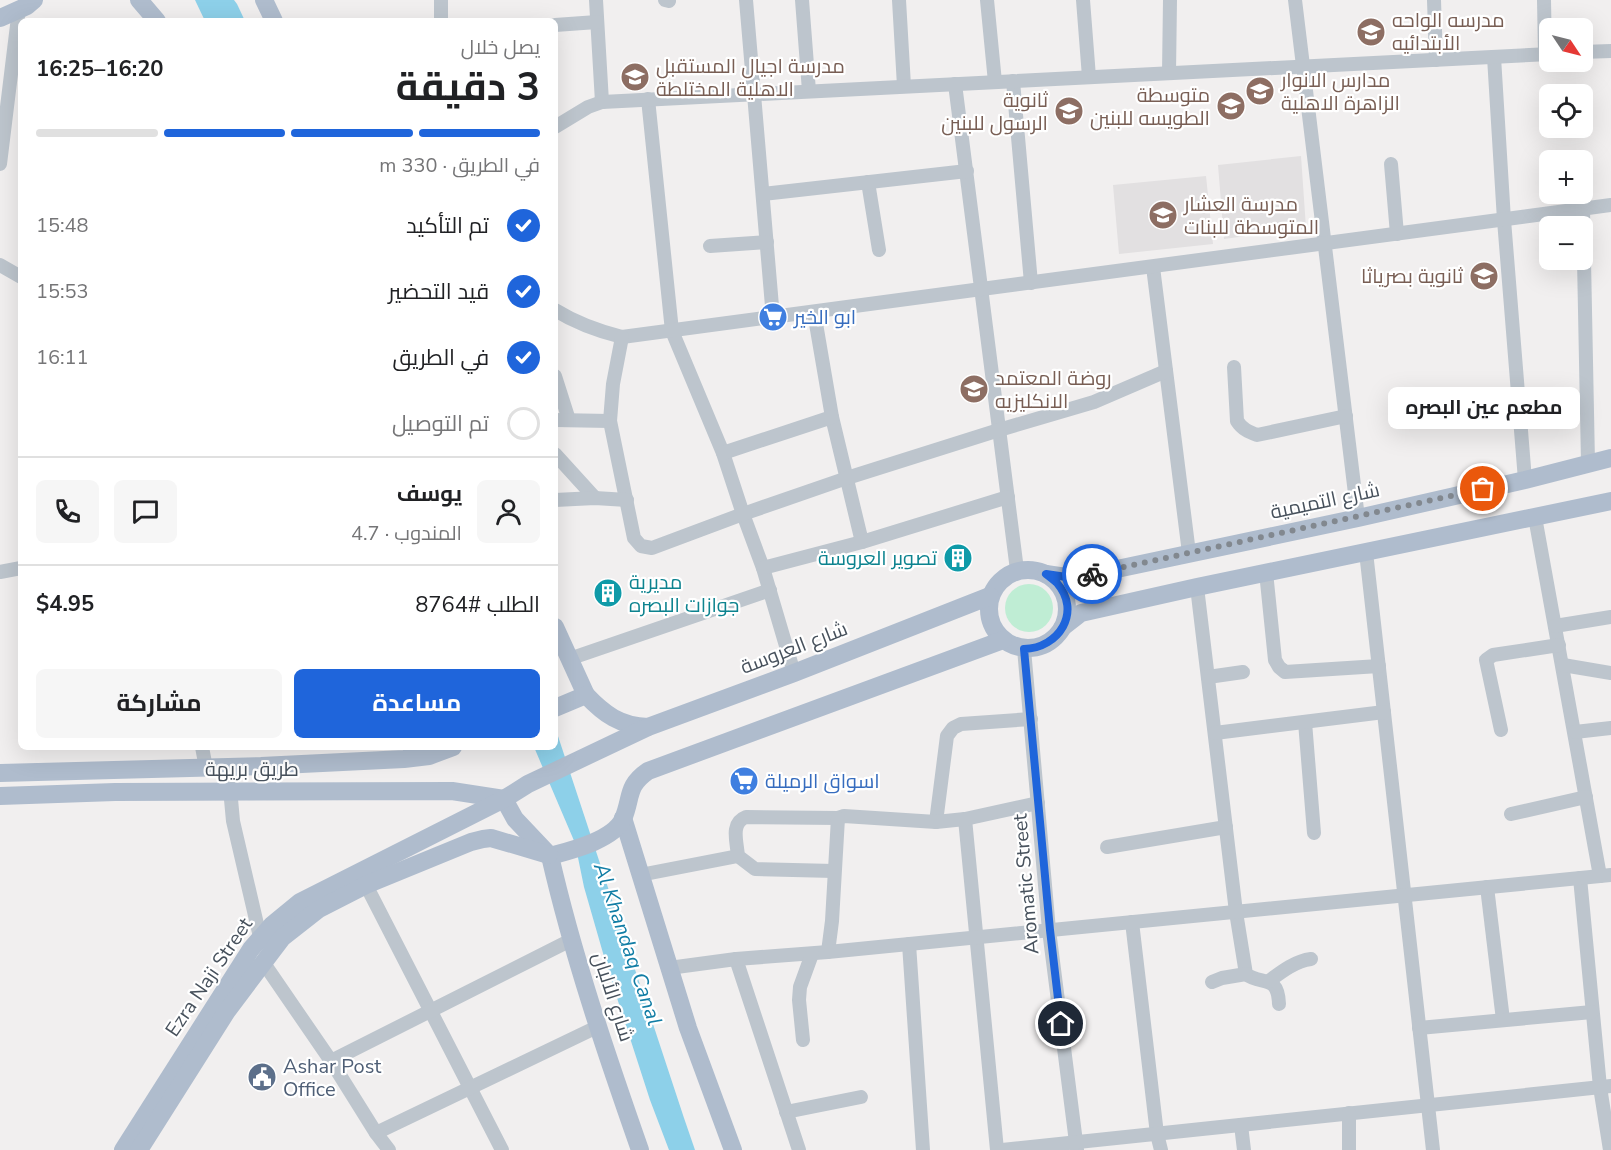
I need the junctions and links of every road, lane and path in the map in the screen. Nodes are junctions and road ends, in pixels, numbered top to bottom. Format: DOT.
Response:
graph roads {
  1 [pos="139,0"];
  2 [pos="264,0"];
  3 [pos="441,0"];
  4 [pos="596,0"];
  5 [pos="746,0"];
  6 [pos="802,0"];
  7 [pos="899,0"];
  8 [pos="987,0"];
  9 [pos="1083,0"];
  10 [pos="1170,0"];
  11 [pos="1295,0"];
  12 [pos="1434,0"];
  13 [pos="1544,0"];
  14 [pos="27,5"];
  15 [pos="0,18"];
  16 [pos="154,18"];
  17 [pos="273,18"];
  18 [pos="441,18"];
  19 [pos="1545,18"];
  20 [pos="597,22"];
  21 [pos="558,26"];
  22 [pos="1611,51"];
  23 [pos="1593,52"];
  24 [pos="1539,54"];
  25 [pos="1494,57"];
  26 [pos="18,58"];
  27 [pos="1436,60"];
  28 [pos="1303,66"];
  29 [pos="1169,73"];
  30 [pos="1089,77"];
  31 [pos="1013,81"];
  32 [pos="995,82"];
  33 [pos="955,84"];
  34 [pos="904,86"];
  35 [pos="809,91"];
  36 [pos="754,94"];
  37 [pos="648,99"];
  38 [pos="602,102"];
  39 [pos="558,125"];
  40 [pos="0,164"];
  41 [pos="1391,164"];
  42 [pos="967,171"];
  43 [pos="868,182"];
  44 [pos="763,194"];
  45 [pos="1611,205"];
  46 [pos="1583,209"];
  47 [pos="1504,220"];
  48 [pos="1397,234"];
  49 [pos="767,242"];
  50 [pos="1325,244"];
  51 [pos="710,246"];
  52 [pos="879,250"];
  53 [pos="0,265"];
  54 [pos="1153,267"];
  55 [pos="18,275"];
  56 [pos="1031,283"];
  57 [pos="981,290"];
  58 [pos="558,312"];
  59 [pos="814,312"];
  60 [pos="773,318"];
  61 [pos="672,331"];
  62 [pos="622,337"];
  63 [pos="1234,367"];
  64 [pos="1166,371"];
  65 [pos="558,395"];
  66 [pos="1346,416"];
  67 [pos="832,417"];
  68 [pos="562,420"];
  69 [pos="610,421"];
  70 [pos="999,430"];
  71 [pos="723,453"];
  72 [pos="558,457"];
  73 [pos="1611,458"];
  74 [pos="1588,463"];
  75 [pos="847,478"];
  76 [pos="1525,480"];
  77 [pos="1008,497"];
  78 [pos="595,498"];
  79 [pos="558,500"];
  80 [pos="627,500"];
  81 [pos="1611,501"];
  82 [pos="743,514"];
  83 [pos="1535,517"];
  84 [pos="1358,518"];
  85 [pos="862,542"];
  86 [pos="1366,552"];
  87 [pos="1189,554"];
  88 [pos="763,568"];
  89 [pos="18,569"];
  90 [pos="1017,570"];
  91 [pos="0,572"];
  92 [pos="1266,573"];
  93 [pos="1046,574"];
  94 [pos="1197,586"];
  95 [pos="770,590"];
  96 [pos="990,596"];
  97 [pos="1611,617"];
  98 [pos="1555,626"];
  99 [pos="1063,627"];
  100 [pos="558,634"];
  101 [pos="1003,640"];
  102 [pos="1559,645"];
  103 [pos="1024,649"];
  104 [pos="569,659"];
  105 [pos="1563,665"];
  106 [pos="1379,666"];
  107 [pos="1243,672"];
  108 [pos="794,673"];
  109 [pos="1611,673"];
  110 [pos="1208,677"];
  111 [pos="586,695"];
  112 [pos="560,706"];
  113 [pos="1384,712"];
  114 [pos="1031,719"];
  115 [pos="1305,722"];
  116 [pos="648,727"];
  117 [pos="1611,728"];
  118 [pos="1501,730"];
  119 [pos="1575,732"];
  120 [pos="1215,733"];
  121 [pos="203,750"];
  122 [pos="436,751"];
  123 [pos="228,767"];
  124 [pos="206,768"];
  125 [pos="0,773"];
  126 [pos="528,784"];
  127 [pos="230,792"];
  128 [pos="0,796"];
  129 [pos="1586,797"];
  130 [pos="504,798"];
  131 [pos="1038,802"];
  132 [pos="1511,814"];
  133 [pos="623,818"];
  134 [pos="838,818"];
  135 [pos="965,819"];
  136 [pos="936,822"];
  137 [pos="1226,827"];
  138 [pos="1314,833"];
  139 [pos="1107,847"];
  140 [pos="550,856"];
  141 [pos="738,856"];
  142 [pos="834,871"];
  143 [pos="640,875"];
  144 [pos="1606,875"];
  145 [pos="1580,878"];
  146 [pos="366,885"];
  147 [pos="1487,887"];
  148 [pos="1404,895"];
  149 [pos="1236,912"];
  150 [pos="1132,922"];
  151 [pos="1050,930"];
  152 [pos="260,937"];
  153 [pos="976,938"];
  154 [pos="571,940"];
  155 [pos="909,944"];
  156 [pos="828,952"];
  157 [pos="812,954"];
  158 [pos="736,959"];
  159 [pos="1311,959"];
  160 [pos="263,962"];
  161 [pos="669,968"];
  162 [pos="1246,974"];
  163 [pos="1269,981"];
  164 [pos="1212,982"];
  165 [pos="1279,1004"];
  166 [pos="431,1011"];
  167 [pos="1593,1012"];
  168 [pos="1503,1020"];
  169 [pos="597,1027"];
  170 [pos="1419,1028"];
  171 [pos="803,1040"];
  172 [pos="331,1061"];
  173 [pos="1605,1086"];
  174 [pos="471,1088"];
  175 [pos="861,1097"];
  176 [pos="1428,1105"];
  177 [pos="786,1112"];
  178 [pos="1349,1113"];
  179 [pos="1241,1125"];
  180 [pos="376,1133"];
  181 [pos="1157,1134"];
  182 [pos="1076,1146"];
  183 [pos="123,1150"];
  184 [pos="139,1150"];
  185 [pos="389,1150"];
  186 [pos="501,1150"];
  187 [pos="640,1150"];
  188 [pos="733,1150"];
  189 [pos="798,1150"];
  190 [pos="923,1150"];
  191 [pos="997,1150"];
  192 [pos="1002,1150"];
  193 [pos="1161,1150"];
  194 [pos="1244,1150"];
  195 [pos="1349,1150"];
  196 [pos="1433,1150"];
  197 [pos="1610,1150"];
  1 -- 16 [label="main road"];
  2 -- 17 [label="main road"];
  3 -- 18 [label="street"];
  4 -- 20 [label="street"];
  5 -- 36 [label="street"];
  6 -- 35 [label="street"];
  7 -- 34 [label="street"];
  8 -- 32 [label="street"];
  9 -- 30 [label="street"];
  10 -- 29 [label="street"];
  11 -- 28 [label="street"];
  12 -- 27 [label="street"];
  13 -- 19 [label="street"];
  14 -- 15 [label="main road"];
  20 -- 21 [label="street"];
  20 -- 38 [label="street"];
  22 -- 23 [label="street"];
  24 -- 25 [label="street"];
  25 -- 27 [label="street"];
  25 -- 47 [label="street"];
  26 -- 40 [label="street"];
  27 -- 28 [label="street"];
  28 -- 29 [label="street"];
  28 -- 50 [label="street"];
  29 -- 30 [label="street"];
  30 -- 31 [label="street"];
  31 -- 32 [label="street"];
  31 -- 56 [label="street"];
  32 -- 33 [label="street"];
  33 -- 34 [label="street"];
  33 -- 42 [label="street"];
  34 -- 35 [label="street"];
  35 -- 36 [label="street"];
  36 -- 37 [label="street"];
  36 -- 44 [label="street"];
  37 -- 38 [label="street"];
  37 -- 61 [label="street"];
  38 -- 39 [label="street"];
  41 -- 48 [label="street"];
  42 -- 43 [label="street"];
  42 -- 57 [label="street"];
  43 -- 44 [label="street"];
  43 -- 52 [label="street"];
  44 -- 49 [label="street"];
  45 -- 46 [label="street"];
  46 -- 47 [label="street"];
  46 -- 74 [label="street"];
  47 -- 48 [label="street"];
  47 -- 76 [label="street"];
  48 -- 50 [label="street"];
  49 -- 51 [label="street"];
  49 -- 60 [label="street"];
  50 -- 54 [label="street"];
  50 -- 66 [label="street"];
  53 -- 55 [label="street"];
  54 -- 56 [label="street"];
  54 -- 64 [label="street"];
  56 -- 57 [label="street"];
  57 -- 59 [label="street"];
  57 -- 70 [label="street"];
  58 -- 62 [label="street"];
  59 -- 60 [label="street"];
  59 -- 67 [label="street"];
  60 -- 61 [label="street"];
  61 -- 62 [label="street"];
  61 -- 71 [label="street"];
  62 -- 69 [label="street"];
  63 -- 66 [label="street"];
  64 -- 70 [label="street"];
  64 -- 87 [label="street"];
  65 -- 68 [label="street"];
  66 -- 84 [label="street"];
  67 -- 71 [label="street"];
  67 -- 75 [label="street"];
  68 -- 69 [label="street"];
  69 -- 80 [label="street"];
  70 -- 75 [label="street"];
  70 -- 77 [label="street"];
  71 -- 82 [label="street"];
  72 -- 78 [label="street"];
  73 -- 74 [label="main road, شارع التميمية"];
  74 -- 76 [label="main road, شارع التميمية"];
  75 -- 82 [label="street"];
  75 -- 85 [label="street"];
  76 -- 84 [label="main road, شارع التميمية"];
  77 -- 85 [label="street"];
  77 -- 90 [label="street"];
  78 -- 79 [label="street"];
  78 -- 80 [label="street"];
  80 -- 82 [label="street"];
  81 -- 83 [label="main road"];
  82 -- 88 [label="street"];
  83 -- 86 [label="main road"];
  83 -- 98 [label="street"];
  84 -- 87 [label="main road, شارع التميمية"];
  85 -- 88 [label="street"];
  86 -- 92 [label="main road"];
  86 -- 106 [label="street"];
  87 -- 93 [label="main road, شارع التميمية"];
  88 -- 95 [label="street"];
  89 -- 91 [label="street"];
  90 -- 93 [label="main road"];
  90 -- 96 [label="main road"];
  92 -- 94 [label="main road"];
  92 -- 106 [label="street"];
  93 -- 99 [label="main road"];
  94 -- 99 [label="main road"];
  94 -- 110 [label="street"];
  95 -- 104 [label="street"];
  95 -- 108 [label="street"];
  96 -- 101 [label="main road"];
  96 -- 108 [label="main road, شارع العروسة"];
  97 -- 98 [label="street"];
  98 -- 102 [label="street"];
  99 -- 103 [label="main road"];
  100 -- 104 [label="main road"];
  101 -- 103 [label="main road"];
  101 -- 133 [label="main road"];
  102 -- 105 [label="street"];
  102 -- 118 [label="street"];
  103 -- 114 [label="street, Aromatic Street"];
  104 -- 111 [label="main road"];
  105 -- 109 [label="street"];
  105 -- 119 [label="street"];
  106 -- 113 [label="street"];
  107 -- 110 [label="street"];
  108 -- 116 [label="main road, شارع العروسة"];
  110 -- 120 [label="street"];
  111 -- 112 [label="main road"];
  111 -- 116 [label="main road"];
  113 -- 115 [label="street"];
  113 -- 148 [label="street"];
  114 -- 131 [label="street, Aromatic Street"];
  114 -- 136 [label="street"];
  115 -- 120 [label="street"];
  115 -- 138 [label="street"];
  116 -- 126 [label="main road, شارع العروسة"];
  117 -- 119 [label="street"];
  119 -- 129 [label="street"];
  120 -- 137 [label="street"];
  121 -- 124 [label="street"];
  122 -- 123 [label="main road, طريق بريهة"];
  123 -- 124 [label="main road, طريق بريهة"];
  123 -- 127 [label="street"];
  124 -- 125 [label="main road, طريق بريهة"];
  126 -- 130 [label="main road, Ezra Naji Street"];
  127 -- 128 [label="main road, طريق بريهة"];
  127 -- 130 [label="main road, طريق بريهة"];
  127 -- 152 [label="street"];
  129 -- 132 [label="street"];
  129 -- 144 [label="street"];
  130 -- 140 [label="main road"];
  130 -- 152 [label="main road, Ezra Naji Street"];
  131 -- 135 [label="street"];
  131 -- 151 [label="street, Aromatic Street"];
  133 -- 140 [label="main road"];
  133 -- 143 [label="main road"];
  134 -- 136 [label="street"];
  134 -- 141 [label="street"];
  134 -- 142 [label="street"];
  135 -- 136 [label="street"];
  135 -- 153 [label="street"];
  137 -- 139 [label="street"];
  137 -- 149 [label="street"];
  140 -- 146 [label="main road, Ezra Naji Street"];
  140 -- 154 [label="main road, شارع الألبان"];
  141 -- 142 [label="street"];
  141 -- 143 [label="street"];
  142 -- 156 [label="street"];
  143 -- 161 [label="main road"];
  144 -- 145 [label="street"];
  145 -- 147 [label="street"];
  145 -- 167 [label="street"];
  146 -- 160 [label="main road, Ezra Naji Street"];
  146 -- 166 [label="street"];
  147 -- 148 [label="street"];
  147 -- 168 [label="street"];
  148 -- 149 [label="street"];
  148 -- 170 [label="street"];
  149 -- 150 [label="street"];
  149 -- 162 [label="street"];
  150 -- 151 [label="street"];
  150 -- 181 [label="street"];
  151 -- 153 [label="street"];
  151 -- 182 [label="street, Aromatic Street"];
  152 -- 183 [label="main road, Ezra Naji Street"];
  153 -- 155 [label="street"];
  153 -- 191 [label="street"];
  154 -- 166 [label="street"];
  154 -- 169 [label="main road, شارع الألبان"];
  155 -- 156 [label="street"];
  155 -- 190 [label="street"];
  156 -- 157 [label="street"];
  157 -- 158 [label="street"];
  157 -- 171 [label="street"];
  158 -- 161 [label="street"];
  158 -- 177 [label="street"];
  159 -- 163 [label="street"];
  160 -- 172 [label="street"];
  160 -- 184 [label="main road, Ezra Naji Street"];
  161 -- 188 [label="main road"];
  162 -- 163 [label="street"];
  162 -- 164 [label="street"];
  163 -- 165 [label="street"];
  166 -- 172 [label="street"];
  166 -- 174 [label="street"];
  167 -- 168 [label="street"];
  167 -- 173 [label="street"];
  168 -- 170 [label="street"];
  169 -- 174 [label="street"];
  169 -- 187 [label="main road, شارع الألبان"];
  170 -- 176 [label="street"];
  172 -- 180 [label="street"];
  173 -- 176 [label="street"];
  173 -- 197 [label="street"];
  174 -- 180 [label="street"];
  174 -- 186 [label="street"];
  175 -- 177 [label="street"];
  176 -- 178 [label="street"];
  176 -- 196 [label="street"];
  177 -- 189 [label="street"];
  178 -- 179 [label="street"];
  178 -- 195 [label="street"];
  179 -- 181 [label="street"];
  179 -- 194 [label="street"];
  180 -- 185 [label="street"];
  181 -- 182 [label="street"];
  181 -- 193 [label="street"];
  182 -- 192 [label="street"];
}
